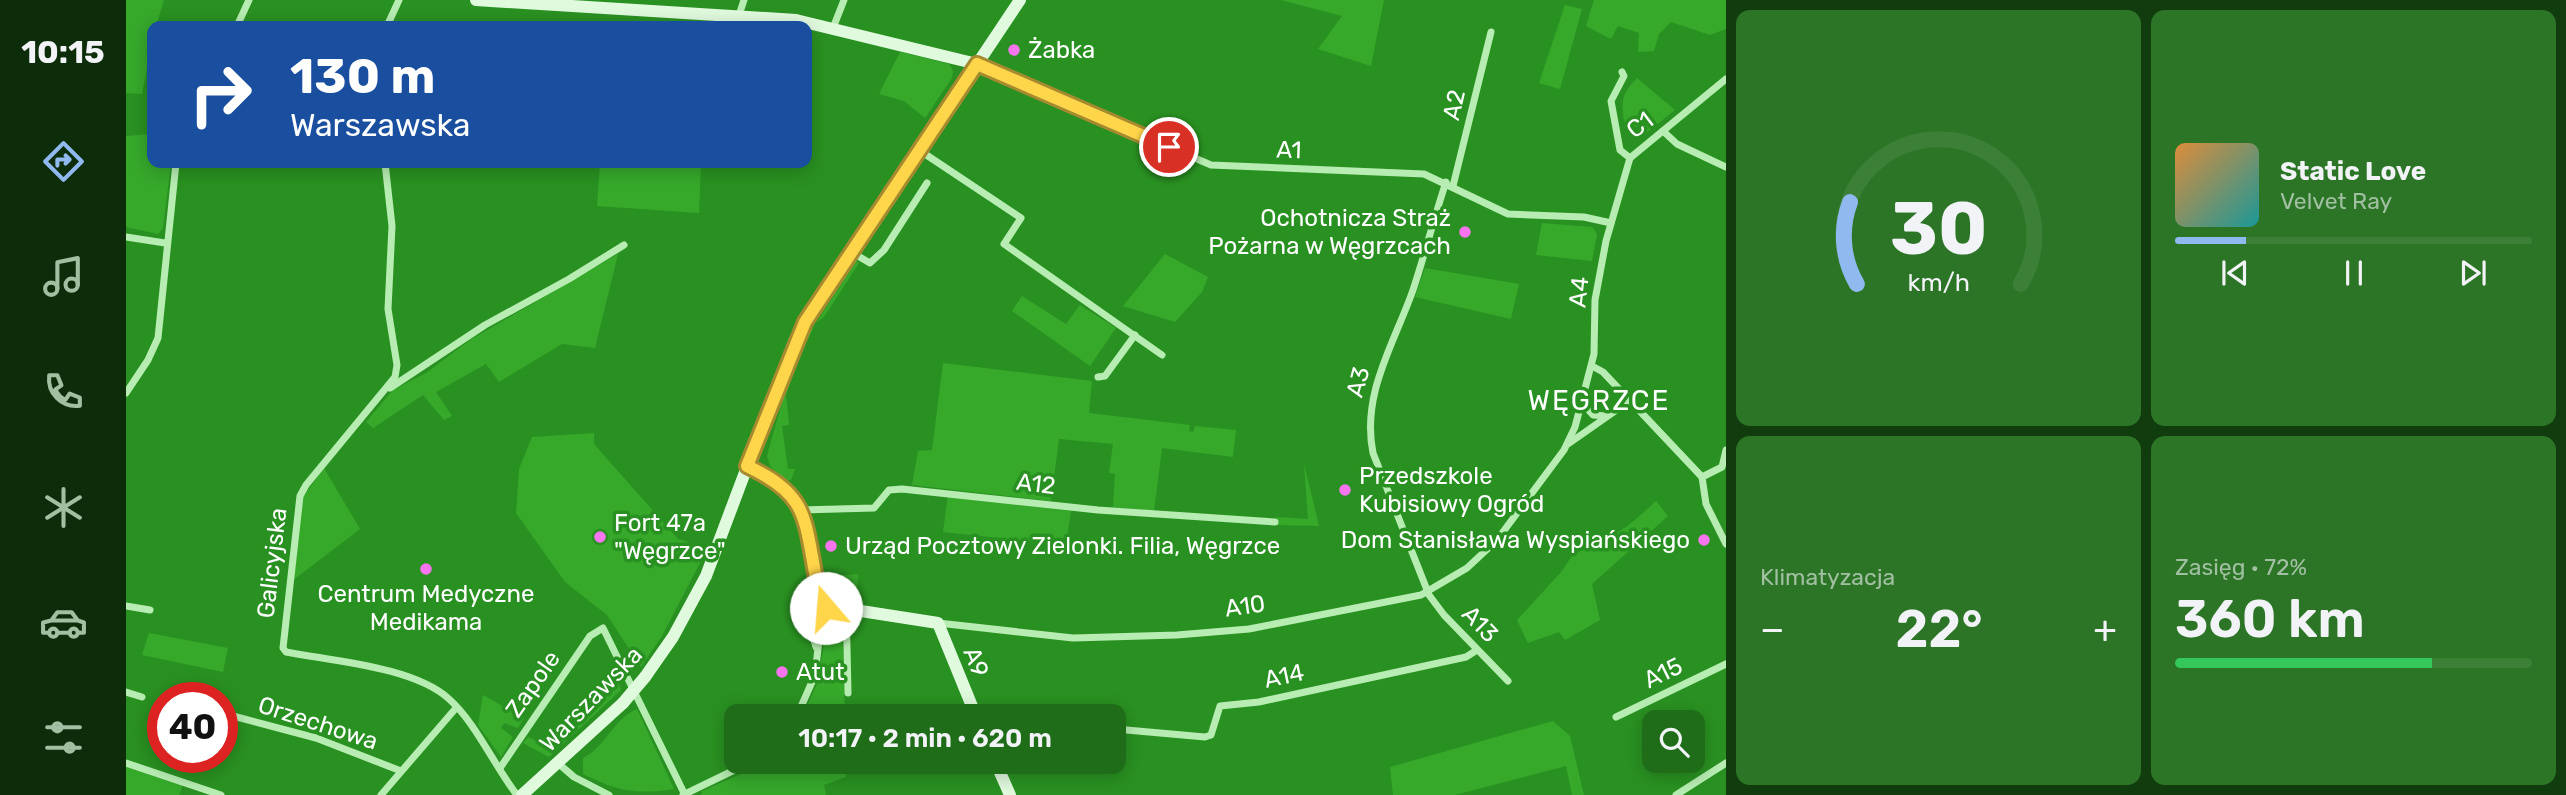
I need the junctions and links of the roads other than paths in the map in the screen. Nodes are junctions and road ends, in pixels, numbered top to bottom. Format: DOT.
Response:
graph roads {
  1 [pos="249,0"];
  2 [pos="399,0"];
  3 [pos="476,0"];
  4 [pos="744,0"];
  5 [pos="844,0"];
  6 [pos="1020,0"];
  7 [pos="739,15"];
  8 [pos="239,21"];
  9 [pos="389,21"];
  10 [pos="805,21"];
  11 [pos="812,23"];
  12 [pos="833,28"];
  13 [pos="1491,32"];
  14 [pos="977,64"];
  15 [pos="1622,72"];
  16 [pos="1726,79"];
  17 [pos="1663,131"];
  18 [pos="918,150"];
  19 [pos="1630,159"];
  20 [pos="1726,167"];
  21 [pos="175,168"];
  22 [pos="386,168"];
  23 [pos="927,183"];
  24 [pos="1450,184"];
  25 [pos="1611,223"];
  26 [pos="126,237"];
  27 [pos="165,243"];
  28 [pos="624,245"];
  29 [pos="851,251"];
  30 [pos="1135,335"];
  31 [pos="1162,355"];
  32 [pos="1592,366"];
  33 [pos="1098,377"];
  34 [pos="389,388"];
  35 [pos="126,393"];
  36 [pos="1628,402"];
  37 [pos="1583,404"];
  38 [pos="1610,414"];
  39 [pos="1567,445"];
  40 [pos="1726,450"];
  41 [pos="747,466"];
  42 [pos="1702,477"];
  43 [pos="801,510"];
  44 [pos="1275,522"];
  45 [pos="1726,544"];
  46 [pos="1427,592"];
  47 [pos="817,594"];
  48 [pos="126,606"];
  49 [pos="845,608"];
  50 [pos="149,610"];
  51 [pos="823,612"];
  52 [pos="807,614"];
  53 [pos="938,622"];
  54 [pos="1477,650"];
  55 [pos="817,651"];
  56 [pos="1726,664"];
  57 [pos="1508,681"];
  58 [pos="126,692"];
  59 [pos="848,693"];
  60 [pos="142,696"];
  61 [pos="802,704"];
  62 [pos="971,704"];
  63 [pos="456,708"];
  64 [pos="238,717"];
  65 [pos="1616,717"];
  66 [pos="1126,730"];
  67 [pos="126,763"];
  68 [pos="1726,763"];
  69 [pos="559,764"];
  70 [pos="500,768"];
  71 [pos="401,771"];
  72 [pos="727,774"];
  73 [pos="1001,774"];
  74 [pos="221,795"];
  75 [pos="381,795"];
  76 [pos="520,795"];
  77 [pos="609,795"];
  78 [pos="684,795"];
  79 [pos="1010,795"];
  80 [pos="1676,795"];
  1 -- 8 [label="street"];
  2 -- 9 [label="street"];
  3 -- 7 [label="street"];
  4 -- 7 [label="street"];
  5 -- 12 [label="street"];
  6 -- 14 [label="street, Warszawska"];
  7 -- 10 [label="street"];
  11 -- 12 [label="street"];
  12 -- 14 [label="street"];
  13 -- 24 [label="street, A2"];
  14 -- 18 [label="street, Warszawska"];
  14 -- 24 [label="street, A1"];
  15 -- 19 [label="street"];
  16 -- 17 [label="street, C1"];
  17 -- 19 [label="street, C1"];
  17 -- 20 [label="street"];
  18 -- 29 [label="street, Warszawska"];
  18 -- 30 [label="street"];
  19 -- 25 [label="street, C1"];
  21 -- 27 [label="street"];
  22 -- 34 [label="street, Galicyjska"];
  23 -- 29 [label="street"];
  24 -- 25 [label="street, A1"];
  24 -- 46 [label="street, A3"];
  25 -- 32 [label="street, A4"];
  26 -- 27 [label="street"];
  27 -- 35 [label="street"];
  28 -- 34 [label="street, Galicyjska"];
  29 -- 41 [label="street, Warszawska"];
  30 -- 31 [label="street"];
  30 -- 33 [label="street"];
  32 -- 36 [label="street"];
  32 -- 37 [label="street, A10"];
  34 -- 63 [label="street, Galicyjska"];
  36 -- 38 [label="street, A10"];
  36 -- 42 [label="street"];
  37 -- 38 [label="street"];
  37 -- 39 [label="street, A10"];
  38 -- 39 [label="street, A10"];
  39 -- 46 [label="street, A10"];
  40 -- 42 [label="street"];
  41 -- 43 [label="street"];
  41 -- 69 [label="street, Warszawska, bridge"];
  42 -- 45 [label="street"];
  43 -- 44 [label="street, A12"];
  43 -- 47 [label="street"];
  46 -- 53 [label="street, A10"];
  46 -- 54 [label="street, A13"];
  47 -- 49 [label="street, A10"];
  47 -- 51 [label="street"];
  47 -- 52 [label="street"];
  48 -- 50 [label="street"];
  49 -- 51 [label="street, A10"];
  49 -- 53 [label="street, A10"];
  49 -- 59 [label="street"];
  51 -- 52 [label="street, A10"];
  51 -- 55 [label="street"];
  52 -- 55 [label="street"];
  53 -- 62 [label="street, A9"];
  54 -- 57 [label="street, A13"];
  54 -- 66 [label="street, A14"];
  55 -- 61 [label="street"];
  56 -- 65 [label="street, A15"];
  58 -- 60 [label="street"];
  63 -- 70 [label="street, Galicyjska"];
  63 -- 71 [label="street"];
  64 -- 71 [label="street, Orzechowa"];
  67 -- 74 [label="street"];
  68 -- 80 [label="street"];
  69 -- 76 [label="street, Warszawska"];
  69 -- 77 [label="street"];
  70 -- 76 [label="street, Galicyjska"];
  70 -- 78 [label="street, Zapole"];
  71 -- 75 [label="street"];
  72 -- 78 [label="street"];
  73 -- 79 [label="street"];
}
